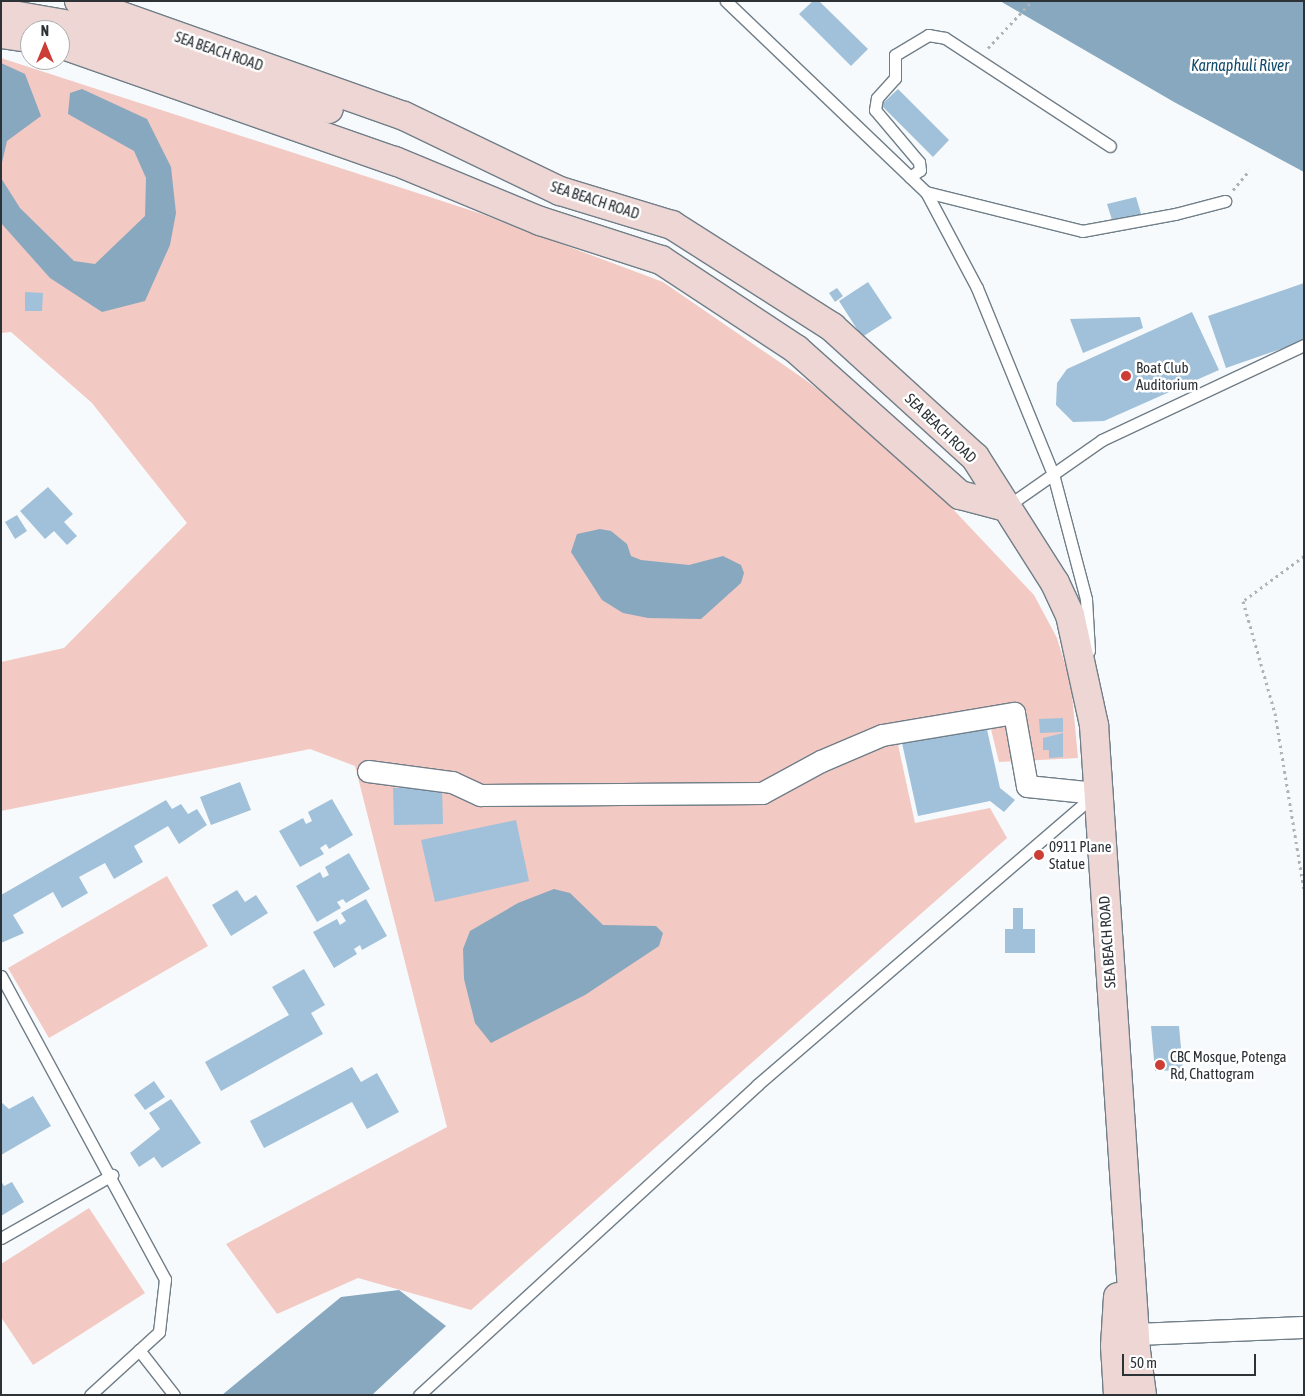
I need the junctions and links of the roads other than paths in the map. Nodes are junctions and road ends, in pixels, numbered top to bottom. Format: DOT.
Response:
graph roads {
  1 [pos="79,1"];
  2 [pos="726,1"];
  3 [pos="1,13"];
  4 [pos="1,34"];
  5 [pos="20,37"];
  6 [pos="70,47"];
  7 [pos="1110,146"];
  8 [pos="910,177"];
  9 [pos="926,192"];
  10 [pos="1225,201"];
  11 [pos="1304,345"];
  12 [pos="1053,474"];
  13 [pos="1006,507"];
  14 [pos="1094,725"];
  15 [pos="368,771"];
  16 [pos="1096,793"];
  17 [pos="1,976"];
  18 [pos="112,1174"];
  19 [pos="1125,1186"];
  20 [pos="1,1238"];
  21 [pos="1304,1328"];
  22 [pos="1135,1334"];
  23 [pos="139,1350"];
  24 [pos="90,1395"];
  25 [pos="174,1395"];
  26 [pos="419,1395"];
  27 [pos="1118,1395"];
  28 [pos="1142,1395"];
  1 -- 13 [label="main road, SEA BEACH ROAD"];
  2 -- 8 [label="lane"];
  3 -- 13 [label="main road"];
  4 -- 5 [label="main road"];
  6 -- 13 [label="main road"];
  7 -- 8 [label="lane"];
  8 -- 9 [label="lane"];
  9 -- 10 [label="lane"];
  9 -- 12 [label="lane"];
  11 -- 12 [label="lane"];
  12 -- 13 [label="lane"];
  12 -- 14 [label="lane"];
  13 -- 14 [label="main road, SEA BEACH ROAD"];
  14 -- 16 [label="main road, SEA BEACH ROAD"];
  15 -- 16 [label="street"];
  16 -- 19 [label="main road, SEA BEACH ROAD"];
  16 -- 26 [label="lane"];
  17 -- 18 [label="lane"];
  18 -- 20 [label="lane"];
  18 -- 23 [label="lane"];
  19 -- 22 [label="main road, SEA BEACH ROAD"];
  19 -- 27 [label="main road, SEA BEACH ROAD"];
  21 -- 22 [label="street"];
  22 -- 28 [label="main road, SEA BEACH ROAD"];
  23 -- 24 [label="lane"];
  23 -- 25 [label="lane"];
}
